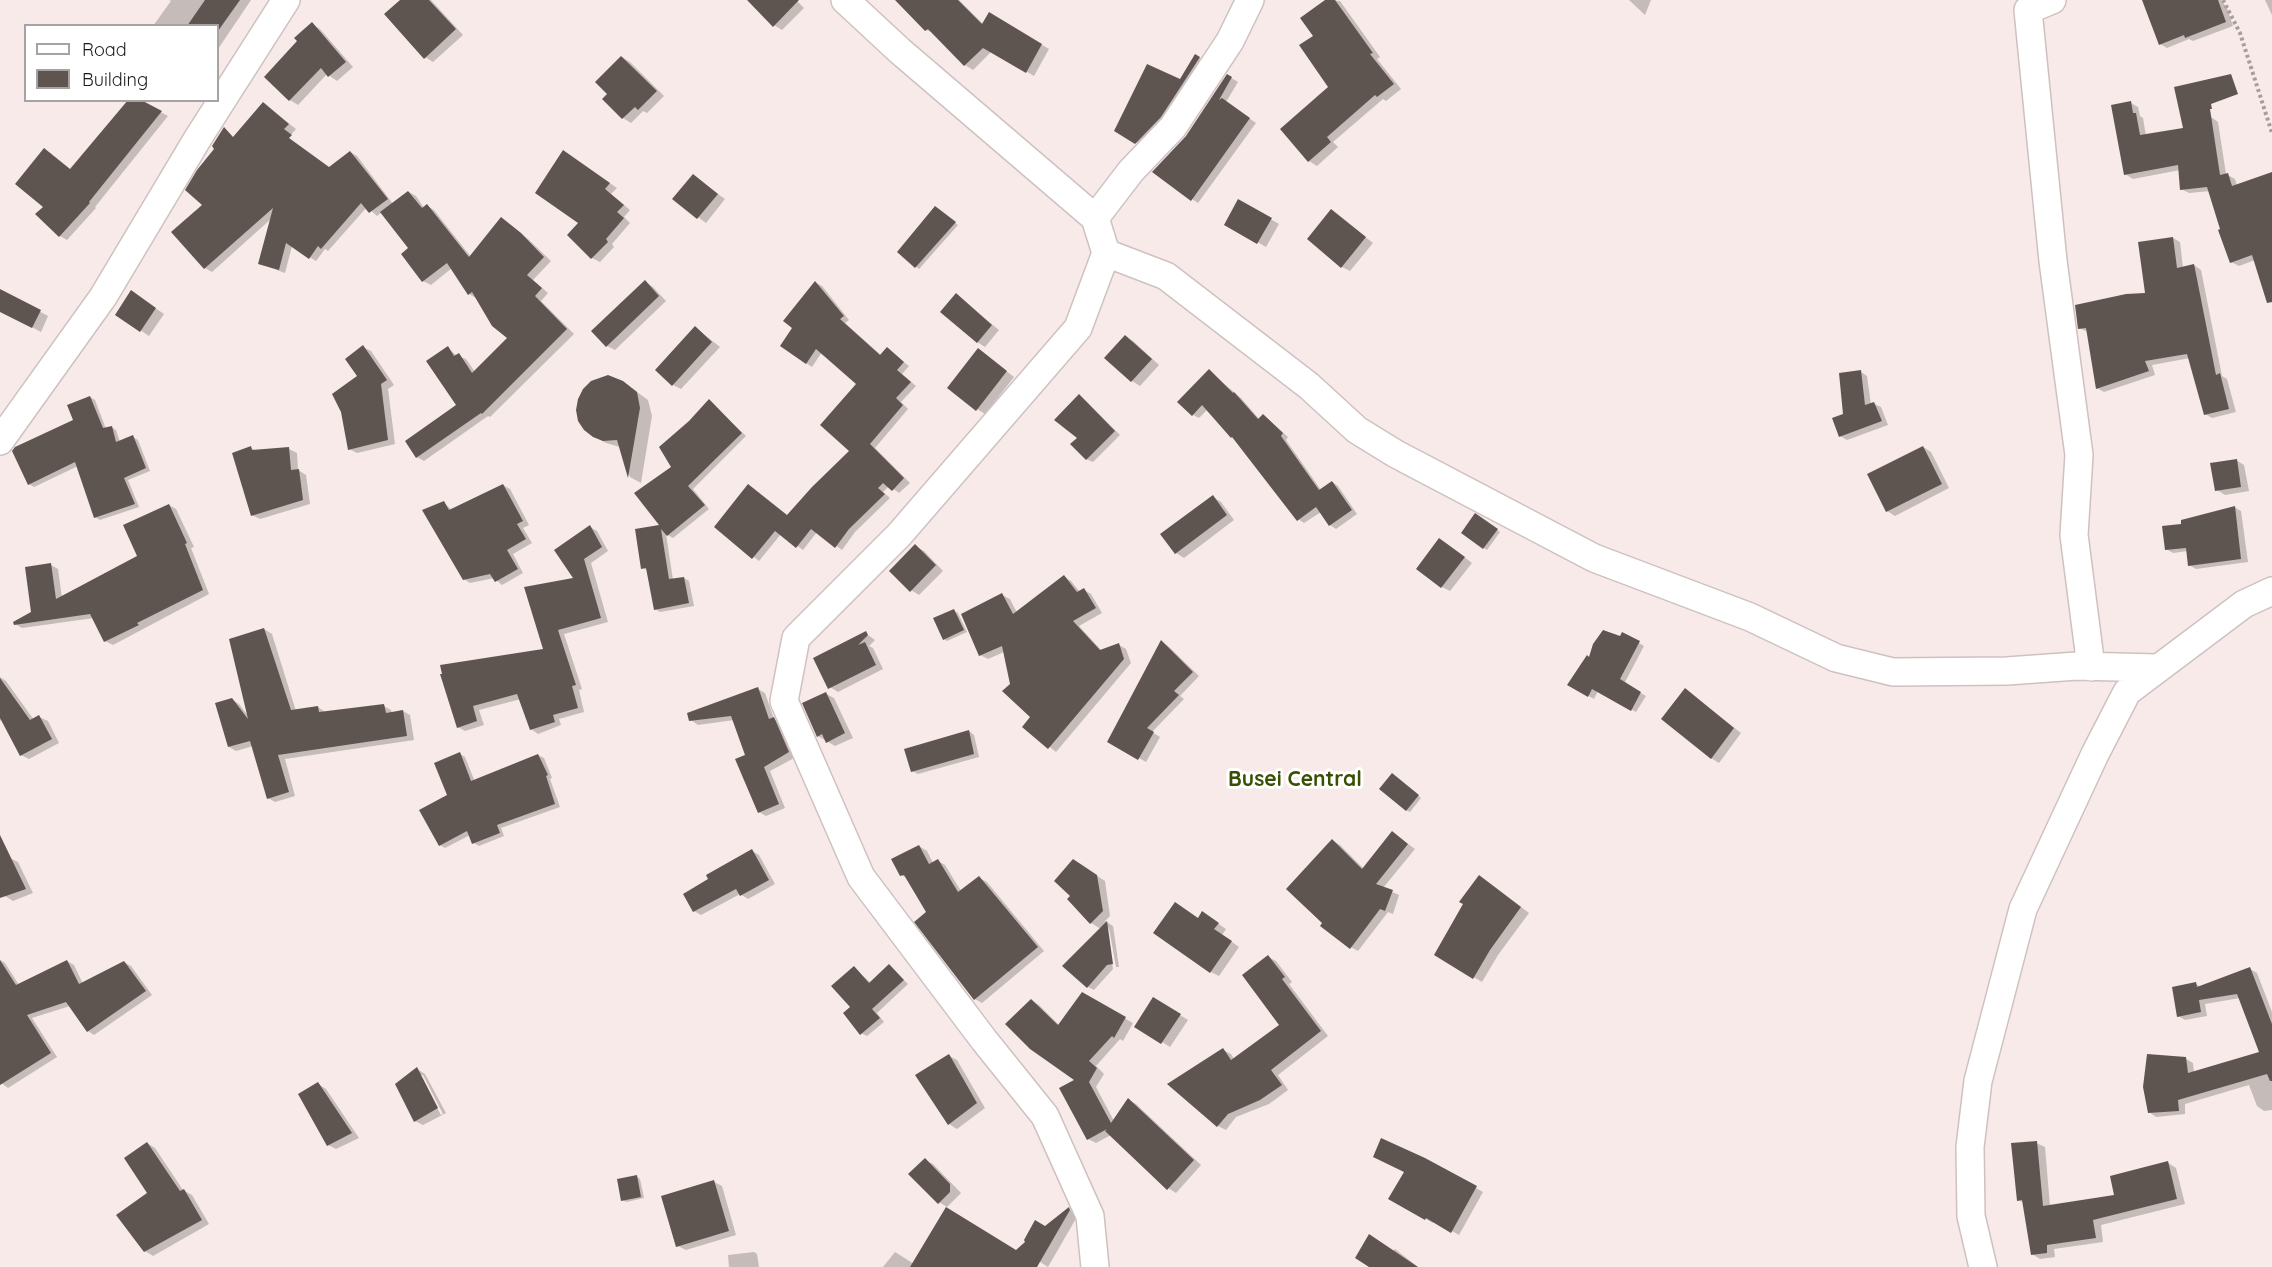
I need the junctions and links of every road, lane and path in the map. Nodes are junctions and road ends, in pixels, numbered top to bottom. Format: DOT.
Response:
graph roads {
  1 [pos="286,0"];
  2 [pos="845,0"];
  3 [pos="1250,0"];
  4 [pos="2223,0"];
  5 [pos="2034,3"];
  6 [pos="2272,133"];
  7 [pos="1095,218"];
  8 [pos="1106,254"];
  9 [pos="0,441"];
  10 [pos="2272,591"];
  11 [pos="2091,667"];
  12 [pos="2157,668"];
  13 [pos="1095,1267"];
  14 [pos="1983,1267"];
  1 -- 9 [label="street"];
  2 -- 7 [label="street"];
  3 -- 7 [label="street"];
  4 -- 6 [label="path"];
  5 -- 11 [label="street"];
  7 -- 8 [label="street"];
  8 -- 11 [label="street"];
  8 -- 13 [label="street"];
  10 -- 12 [label="street"];
  11 -- 12 [label="street"];
  12 -- 14 [label="street"];
}
